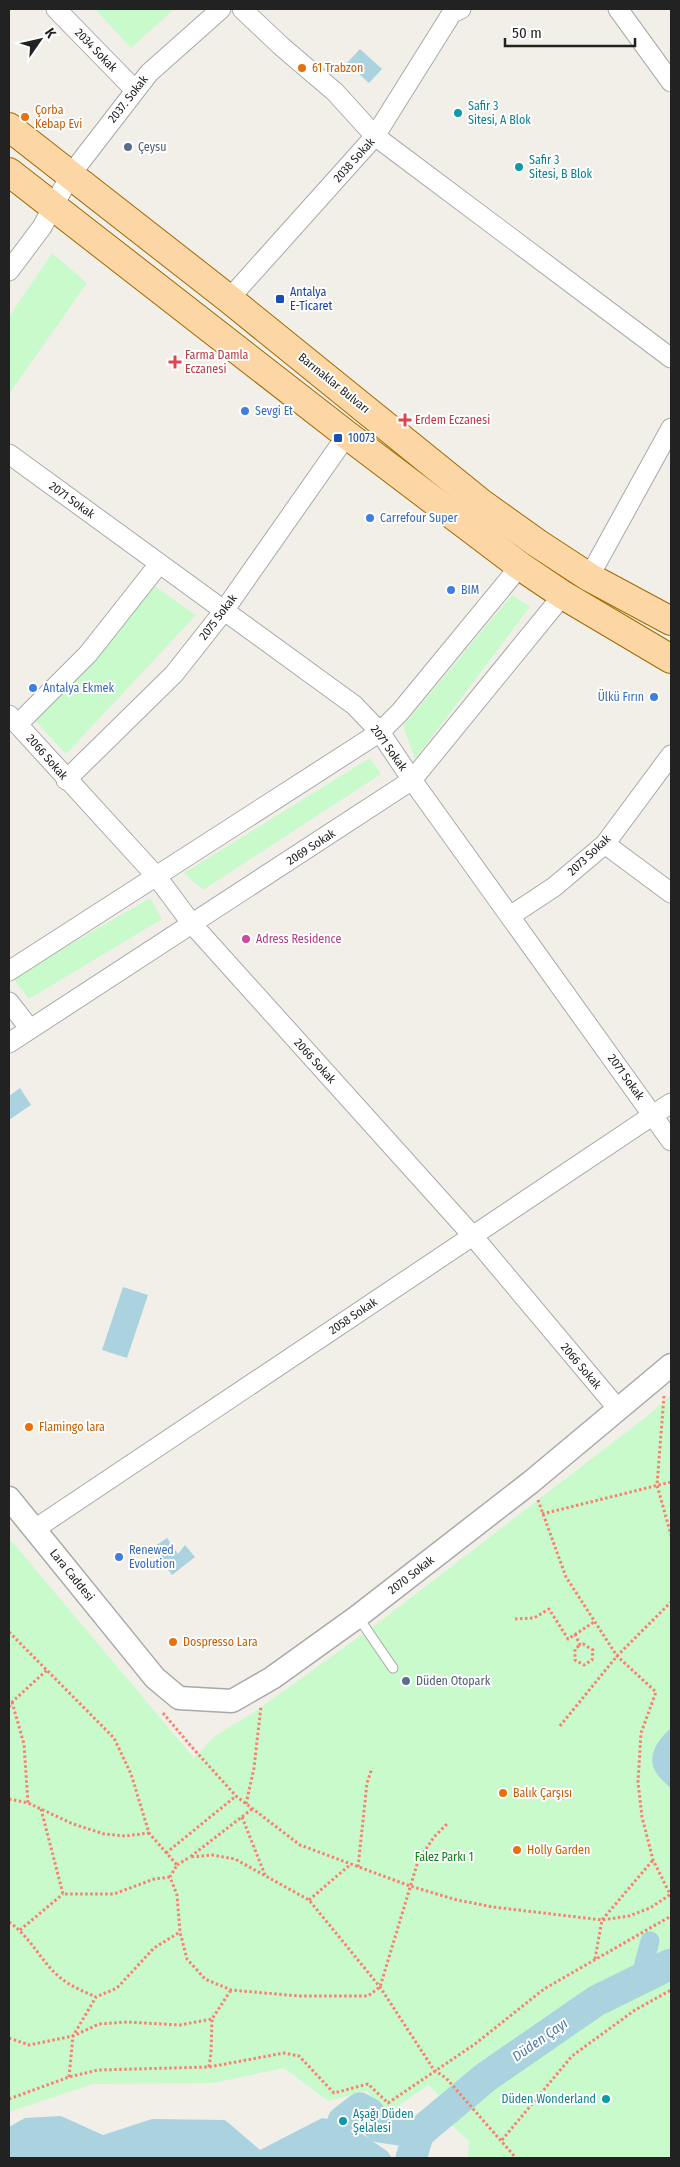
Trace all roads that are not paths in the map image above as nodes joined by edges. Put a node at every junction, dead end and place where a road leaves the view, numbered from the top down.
1 (56, 9) edge
2 (221, 9) edge
3 (242, 9) edge
4 (618, 9) edge
5 (453, 10) edge
6 (671, 82) edge
7 (135, 90) junction
8 (9, 127) edge
9 (376, 136) junction
10 (9, 172) edge
11 (71, 174) junction
12 (53, 205) junction
13 (9, 271) edge
14 (230, 299) junction
15 (666, 354) edge
16 (671, 428) edge
17 (347, 435) junction
18 (9, 454) edge
19 (159, 564) junction
20 (520, 566) junction
21 (589, 578) junction
22 (563, 595) junction
23 (224, 612) junction
24 (671, 621) edge
25 (671, 659) edge
26 (13, 719) edge
27 (380, 732) junction
28 (671, 755) edge
29 (66, 780) junction
30 (412, 780) junction
31 (605, 844) junction
32 (157, 877) junction
33 (671, 893) edge
34 (510, 916) junction
35 (192, 924) junction
36 (9, 972) edge
37 (9, 1002) edge
38 (30, 1029) junction
39 (9, 1043) edge
40 (671, 1103) edge
41 (653, 1116) junction
42 (671, 1141) edge
43 (472, 1235) junction
44 (671, 1365) edge
45 (618, 1410) junction
46 (9, 1498) edge
47 (35, 1529) junction
48 (358, 1617) junction
49 (135, 1653) joint
50 (393, 1668) dead end

1 - 7 street, 2034 Sokak
2 - 7 street, 2037. Sokak
3 - 9 street
4 - 6 street
5 - 9 street, 2038 Sokak
7 - 11 street, 2037. Sokak
8 - 11 main road, Barınaklar Bulvarı
9 - 14 street, 2038 Sokak
9 - 15 street
10 - 12 main road
11 - 12 street, 2037. Sokak
11 - 14 main road, Barınaklar Bulvarı
12 - 13 street, 2037. Sokak
12 - 17 main road
14 - 21 main road, Barınaklar Bulvarı
16 - 21 street
17 - 20 main road
17 - 23 street, 2075 Sokak
18 - 19 street, 2071 Sokak
19 - 23 street, 2071 Sokak
19 - 26 street
20 - 22 main road
20 - 27 street
21 - 24 main road, Barınaklar Bulvarı
22 - 25 main road
22 - 30 street, 2069 Sokak
23 - 27 street, 2071 Sokak
23 - 29 street, 2075 Sokak
26 - 29 street, 2066 Sokak
27 - 30 street, 2071 Sokak
27 - 32 street
28 - 31 street, 2073 Sokak
29 - 32 street, 2066 Sokak
30 - 34 street, 2071 Sokak
30 - 35 street, 2069 Sokak
31 - 33 street
31 - 34 street, 2073 Sokak
32 - 35 street, 2066 Sokak
32 - 36 street
34 - 41 street, 2071 Sokak
35 - 38 street, 2069 Sokak
35 - 43 street, 2066 Sokak
37 - 38 street
38 - 39 street, 2069 Sokak
40 - 41 street, 2058 Sokak
41 - 42 street, 2071 Sokak
41 - 43 street, 2058 Sokak
43 - 45 street, 2066 Sokak
43 - 47 street, 2058 Sokak
44 - 45 street, 2070 Sokak
45 - 48 street, 2070 Sokak
46 - 47 street, Lara Caddesi
47 - 49 street, Lara Caddesi
48 - 49 street, 2070 Sokak
48 - 50 lane

